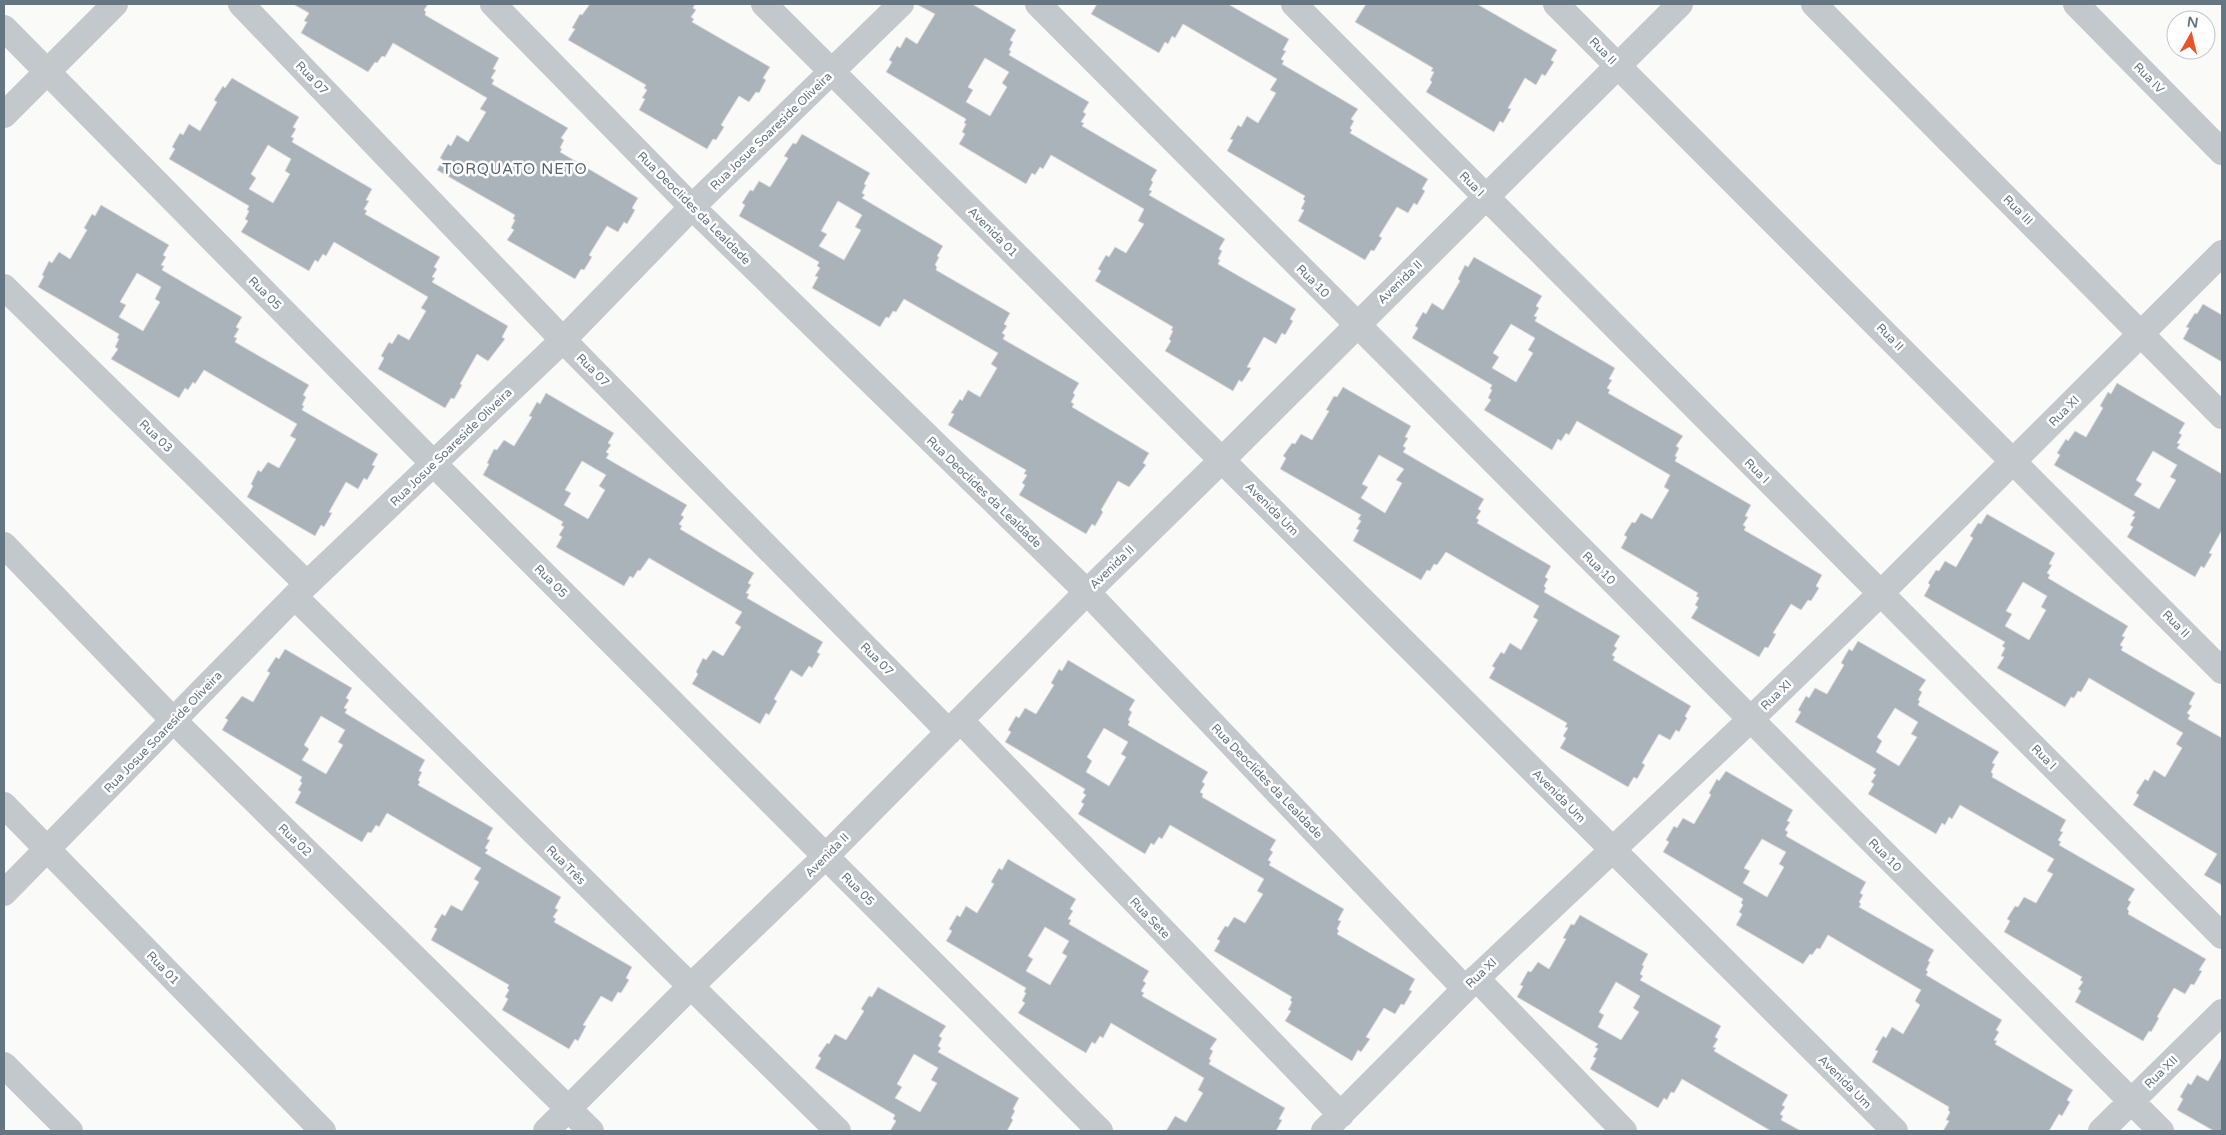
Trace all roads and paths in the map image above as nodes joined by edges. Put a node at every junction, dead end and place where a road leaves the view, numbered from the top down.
1 (115, 4) edge
2 (242, 4) edge
3 (493, 4) edge
4 (764, 4) edge
5 (901, 4) edge
6 (1038, 4) edge
7 (1294, 4) edge
8 (1556, 4) edge
9 (1680, 4) edge
10 (1814, 4) edge
11 (2076, 4) edge
12 (4, 28) edge
13 (1618, 66) junction
14 (46, 71) junction
15 (832, 72) junction
16 (4, 115) edge
17 (2222, 152) edge
18 (1486, 198) junction
19 (692, 208) junction
20 (2222, 253) edge
21 (4, 287) edge
22 (1357, 324) junction
23 (2141, 334) junction
24 (563, 340) junction
25 (2222, 416) edge
26 (1222, 460) junction
27 (2014, 461) junction
28 (433, 463) junction
29 (4, 545) edge
30 (301, 591) junction
31 (1087, 592) junction
32 (1880, 594) junction
33 (2222, 670) edge
34 (1750, 720) junction
35 (174, 721) junction
36 (955, 726) junction
37 (4, 805) edge
38 (48, 849) junction
39 (1612, 850) junction
40 (826, 856) junction
41 (4, 893) edge
42 (2222, 936) edge
43 (1471, 984) junction
44 (690, 987) junction
45 (2222, 1012) edge
46 (4, 1065) edge
47 (2131, 1101) junction
48 (569, 1108) junction
49 (1332, 1123) edge
50 (70, 1131) edge
51 (323, 1131) edge
52 (546, 1131) edge
53 (591, 1131) edge
54 (838, 1131) edge
55 (1100, 1131) edge
56 (1624, 1131) edge
57 (1895, 1131) edge
58 (2101, 1131) edge
59 (2160, 1131) edge

1 - 14 street
2 - 24 street, Rua 07
3 - 19 street, Rua Deoclides da Lealdade
4 - 15 street, Avenida 01
5 - 15 street, Rua Josue Soareside Oliveira
6 - 22 street, Rua 10
7 - 18 street, Rua I
8 - 13 street, Rua II
9 - 13 street, Avenida II
10 - 23 street, Rua III
11 - 17 street, Rua IV
12 - 14 street, Rua 05
13 - 18 street, Avenida II
13 - 27 street, Rua II
14 - 16 street
14 - 28 street, Rua 05
15 - 19 street, Rua Josue Soareside Oliveira
15 - 26 street, Avenida 01
18 - 22 street, Avenida II
18 - 32 street, Rua I
19 - 24 street, Rua Josue Soareside Oliveira
19 - 31 street, Rua Deoclides da Lealdade
20 - 23 street, Rua XI
21 - 30 street, Rua 03
22 - 26 street, Avenida II
22 - 34 street, Rua 10
23 - 25 street, Rua III
23 - 27 street, Rua XI
24 - 28 street, Rua Josue Soareside Oliveira
24 - 36 street, Rua 07
26 - 31 street, Avenida II
26 - 39 street, Avenida Um
27 - 32 street, Rua XI
27 - 33 street, Rua II
28 - 30 street, Rua Josue Soareside Oliveira
28 - 40 street, Rua 05
29 - 35 street, Rua 02
30 - 35 street, Rua Josue Soareside Oliveira
30 - 44 street, Rua Três
31 - 36 street, Avenida II
31 - 43 street, Rua Deoclides da Lealdade
32 - 34 street, Rua XI
32 - 42 street, Rua I
34 - 39 street, Rua XI
34 - 47 street, Rua 10
35 - 38 street, Rua Josue Soareside Oliveira
35 - 48 street, Rua 02
36 - 40 street, Avenida II
36 - 49 street, Rua Sete
37 - 38 street, Rua 01
38 - 41 street, Rua Josue Soareside Oliveira
38 - 51 street, Rua 01
39 - 43 street, Rua XI
39 - 57 street, Avenida Um
40 - 44 street, Avenida II
40 - 55 street, Rua 05
43 - 49 street, Rua XI
43 - 56 street, Rua Deoclides da Lealdade
44 - 48 street, Avenida II
44 - 54 street, Rua Três
45 - 47 street, Rua XII
46 - 50 street
47 - 58 street, Rua XII
47 - 59 street, Rua 10
48 - 52 street, Avenida II
48 - 53 street, Rua 02

